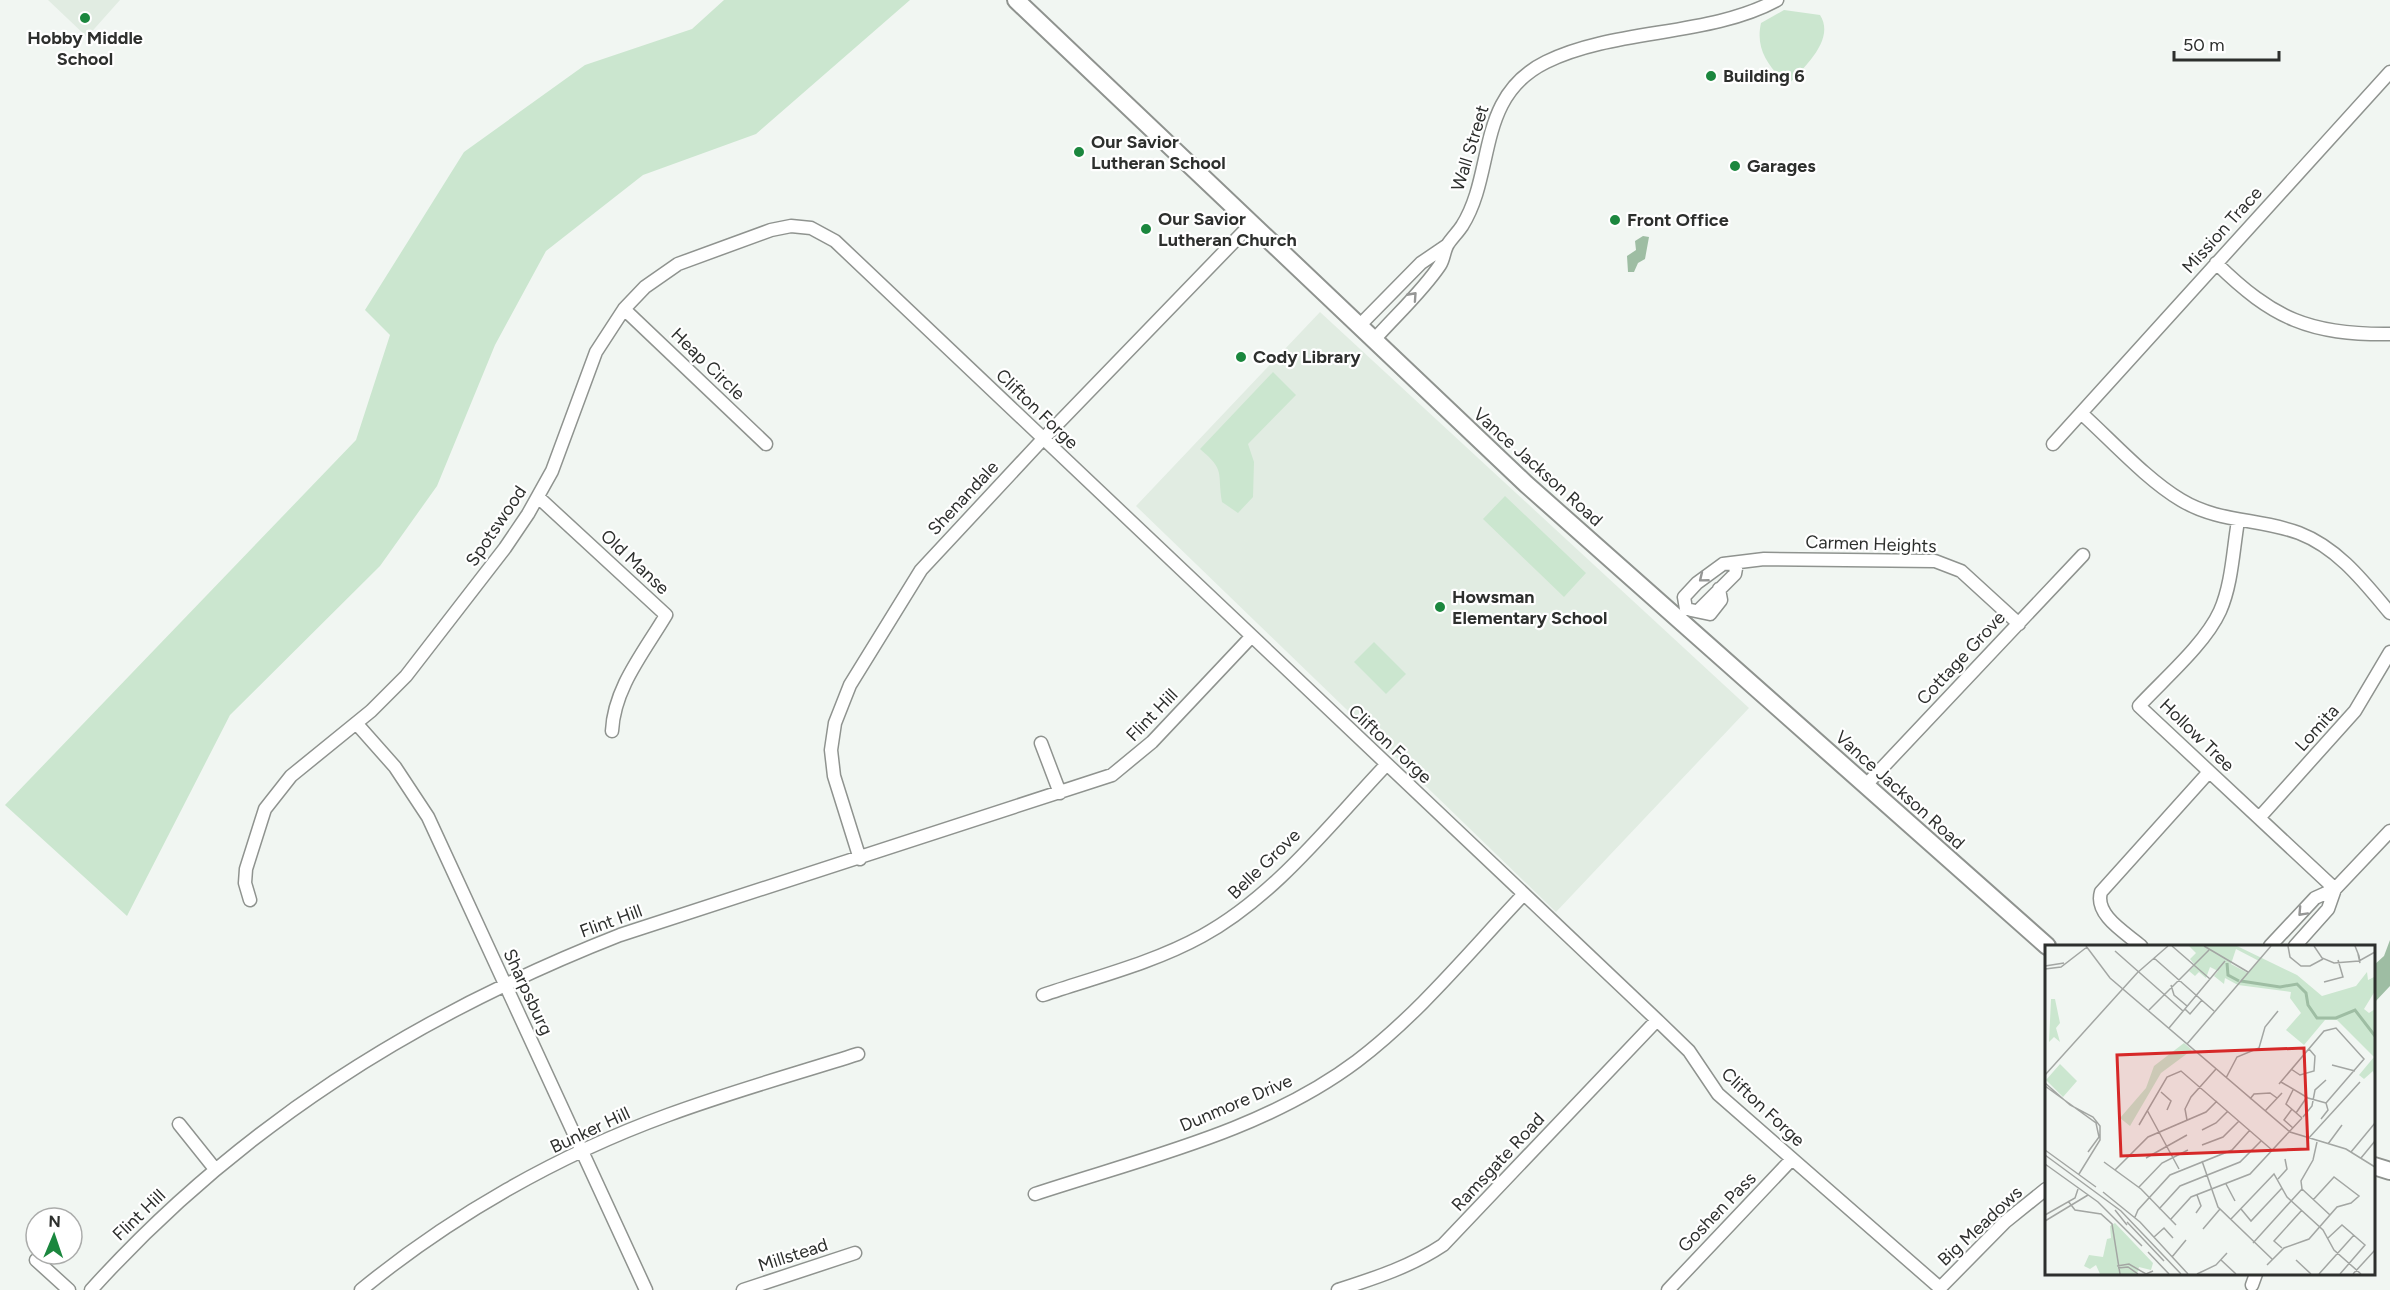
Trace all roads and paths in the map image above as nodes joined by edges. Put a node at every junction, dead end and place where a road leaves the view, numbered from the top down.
1 (1016, 0) edge
2 (1777, 0) edge
3 (2390, 72) edge
4 (1251, 224) junction
5 (811, 228) joint
6 (1446, 246) junction
7 (2216, 263) junction
8 (624, 309) junction
9 (1359, 326) junction
10 (2390, 334) edge
11 (1374, 340) junction
12 (2081, 413) junction
13 (1043, 439) junction
14 (766, 444) dead end
15 (2053, 444) dead end
16 (538, 497) junction
17 (2238, 521) junction
18 (2083, 555) dead end
19 (1737, 563) junction
20 (1687, 612) junction
21 (2390, 613) edge
22 (2019, 624) junction
23 (1251, 637) junction
24 (2390, 652) edge
25 (356, 723) junction
26 (612, 731) dead end
27 (1041, 743) dead end
28 (1386, 765) junction
29 (2208, 773) junction
30 (1866, 785) junction
31 (1060, 793) junction
32 (2259, 818) junction
33 (2390, 831) edge
34 (860, 859) junction
35 (2335, 889) junction
36 (1524, 894) junction
37 (250, 900) dead end
38 (2046, 945) edge
39 (2140, 945) edge
40 (2271, 945) edge
41 (2296, 945) edge
42 (504, 985) junction
43 (1043, 995) dead end
44 (1657, 1020) junction
45 (858, 1054) dead end
46 (179, 1124) dead end
47 (582, 1153) junction
48 (1792, 1159) junction
49 (2375, 1167) edge
50 (215, 1169) junction
51 (2390, 1171) edge
52 (2045, 1191) edge
53 (1035, 1194) dead end
54 (855, 1253) dead end
55 (43, 1266) edge
56 (1939, 1289) edge
57 (69, 1290) edge
58 (91, 1290) edge
59 (361, 1290) edge
60 (646, 1290) edge
61 (743, 1290) edge
62 (1338, 1290) edge
63 (1668, 1290) edge

1 - 4 main road, Vance Jackson Road
2 - 6 street, Wall Street
3 - 7 street, Mission Trace
4 - 9 main road, Vance Jackson Road
4 - 13 street, Shenandale
5 - 8 street, Spotswood
5 - 13 street, Clifton Forge
6 - 9 street, Wall Street
11 -> 6 street, Wall Street
7 - 10 street
7 - 12 street, Mission Trace
8 - 14 street, Heap Circle
8 - 16 street, Spotswood
9 - 11 main road, Vance Jackson Road
11 - 20 main road, Vance Jackson Road
12 - 15 street, Mission Trace
12 - 17 street
13 - 23 street, Clifton Forge
13 - 34 street, Shenandale
16 - 25 street, Spotswood
16 - 26 street, Old Manse
17 - 21 street
17 - 29 street, Hollow Tree
18 - 22 street, Cottage Grove
19 -> 20 street, Carmen Heights
19 - 20 street
19 - 22 street, Carmen Heights
20 - 30 main road, Vance Jackson Road
22 - 30 street, Cottage Grove
23 - 28 street, Clifton Forge
23 - 31 street, Flint Hill
24 - 32 street, Lomita
25 - 37 street, Spotswood
25 - 42 street, Sharpsburg
27 - 31 street
28 - 36 street, Clifton Forge
28 - 43 street, Belle Grove
29 - 32 street, Hollow Tree
29 - 39 street
30 - 38 main road, Vance Jackson Road
31 - 34 street, Flint Hill
32 - 35 street, Hollow Tree
33 - 35 street
34 - 42 street, Flint Hill
35 -> 40 street
35 - 41 street
36 - 44 street, Clifton Forge
36 - 53 street, Dunmore Drive
42 - 47 street, Sharpsburg
42 - 50 street, Flint Hill
44 - 48 street, Clifton Forge
44 - 62 street, Ramsgate Road
45 - 47 street, Bunker Hill
46 - 50 street
47 - 59 street, Bunker Hill
47 - 60 street, Sharpsburg
48 - 56 street, Clifton Forge
48 - 63 street, Goshen Pass
49 - 51 main road
50 - 58 street, Flint Hill
52 - 56 street, Big Meadows
54 - 61 street, Millstead
55 - 57 street

